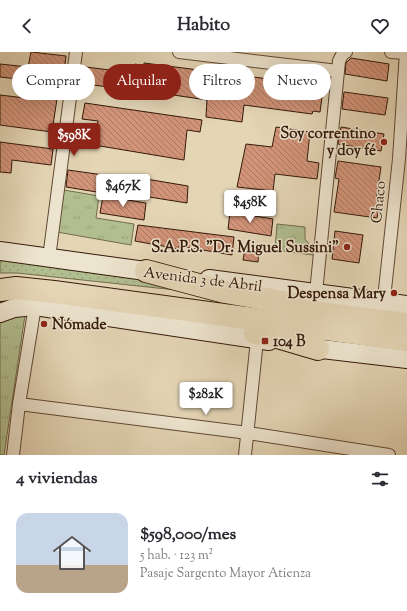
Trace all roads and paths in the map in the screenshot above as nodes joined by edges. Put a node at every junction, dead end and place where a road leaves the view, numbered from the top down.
1 (76, 52) edge
2 (179, 52) edge
3 (346, 52) edge
4 (391, 52) edge
5 (406, 52) edge
6 (338, 71) junction
7 (403, 159) edge
8 (0, 251) edge
9 (49, 258) junction
10 (146, 271) junction
11 (0, 276) edge
12 (0, 290) edge
13 (316, 293) junction
14 (106, 300) junction
15 (407, 305) edge
16 (35, 306) junction
17 (0, 313) edge
18 (407, 324) edge
19 (378, 327) junction
20 (257, 340) junction
21 (407, 340) edge
22 (318, 349) junction
23 (407, 359) edge
24 (19, 404) junction
25 (248, 433) junction
26 (13, 455) edge
27 (245, 455) edge
28 (389, 455) edge

1 - 9 street
2 - 6 street
3 - 6 street
4 - 5 street
5 - 7 street, Chaco
6 - 13 street
7 - 19 street, Chaco
8 - 9 main road, Avenida 3 de Abril
9 - 10 main road, Avenida 3 de Abril
10 - 13 main road, Avenida 3 de Abril
10 - 19 highway
11 - 19 highway, Avenida 3 de Abril
12 - 14 highway, Avenida 3 de Abril
13 - 19 main road, Avenida 3 de Abril
14 - 19 highway, Avenida 3 de Abril
14 - 22 highway
15 - 19 main road, Avenida 3 de Abril
16 - 17 main road, Avenida 3 de Abril
16 - 20 main road, Avenida 3 de Abril
16 - 24 street
18 - 19 highway, Avenida 3 de Abril
19 - 21 highway, Avenida 3 de Abril
19 - 22 main road, Avenida 3 de Abril
19 - 23 main road, Avenida 3 de Abril
20 - 22 main road, Avenida 3 de Abril
20 - 25 street
24 - 25 street
24 - 26 street
25 - 27 street
25 - 28 street

